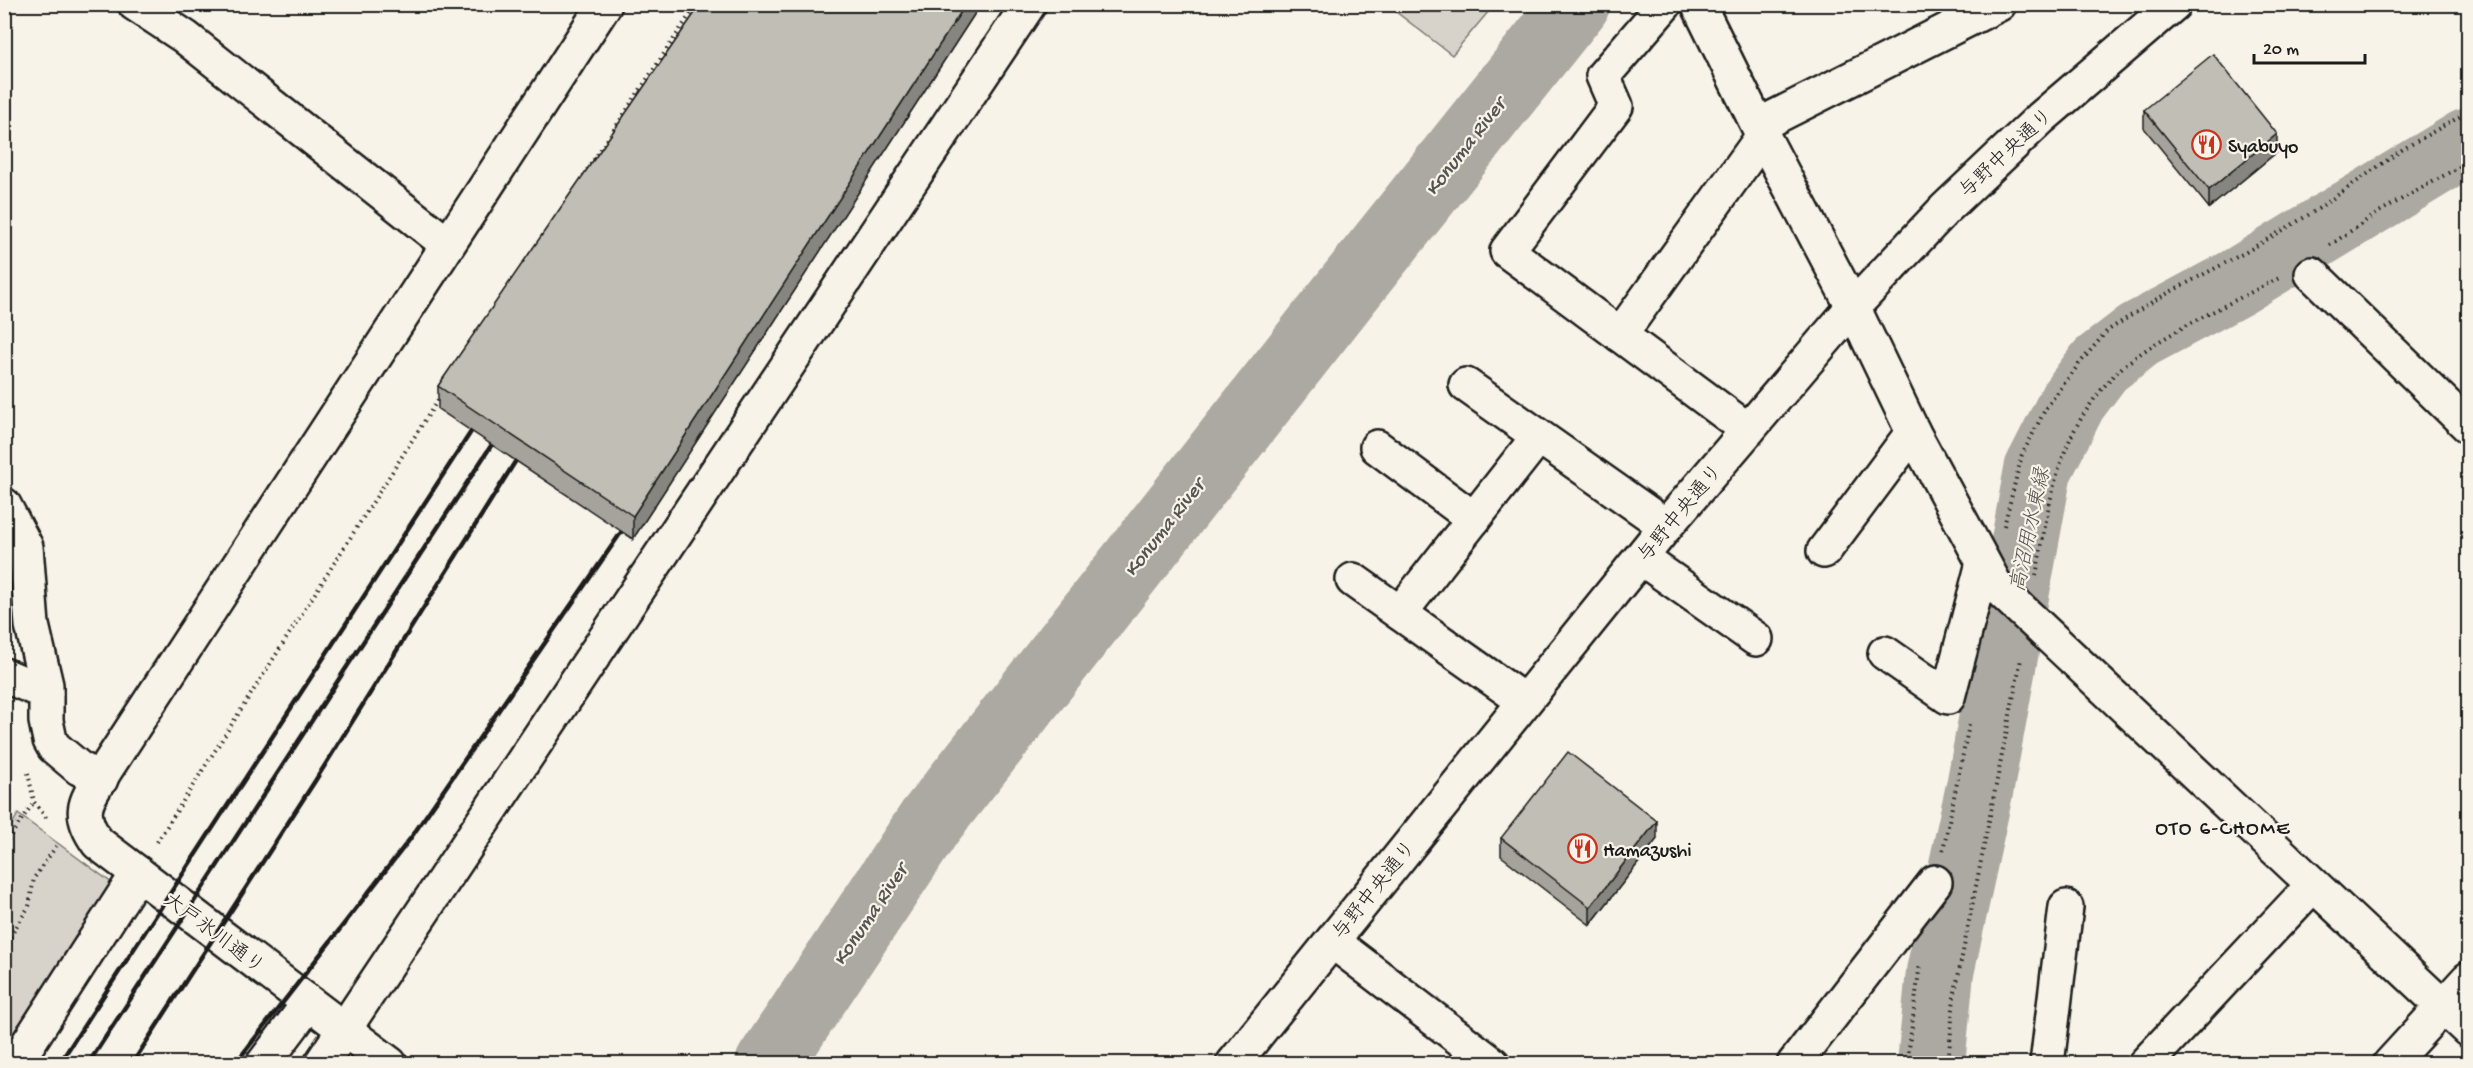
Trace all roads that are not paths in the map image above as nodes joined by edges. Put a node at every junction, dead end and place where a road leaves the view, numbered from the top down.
1 (135, 4) edge
2 (605, 4) edge
3 (1029, 4) edge
4 (1665, 4) edge
5 (1698, 4) edge
6 (1999, 4) edge
7 (2174, 4) edge
8 (1761, 131) junction
9 (447, 244) junction
10 (2307, 266) road end
11 (1853, 307) junction
12 (1620, 335) junction
13 (1466, 385) dead end
14 (2469, 426) edge
15 (1748, 430) junction
16 (1913, 432) junction
17 (1538, 438) junction
18 (1377, 447) dead end
19 (4, 505) edge
20 (1474, 519) junction
21 (1666, 526) junction
22 (1824, 551) dead end
23 (1641, 558) junction
24 (1983, 563) junction
25 (1353, 580) dead end
26 (1400, 613) junction
27 (1756, 639) dead end
28 (1885, 653) dead end
29 (8, 677) edge
30 (46, 693) junction
31 (1524, 701) junction
32 (100, 779) junction
33 (138, 873) junction
34 (1935, 882) road end
35 (2313, 885) junction
36 (2067, 907) dead end
37 (1332, 941) junction
38 (2469, 979) edge
39 (309, 1003) junction
40 (2443, 1006) junction
41 (344, 1029) junction
42 (2469, 1030) edge
43 (15, 1064) edge
44 (262, 1064) edge
45 (321, 1064) edge
46 (390, 1064) edge
47 (1233, 1064) edge
48 (1493, 1064) edge
49 (1794, 1064) edge
50 (2047, 1064) edge
51 (2145, 1064) edge
52 (2390, 1064) edge

1 - 9 street
2 - 9 street
3 - 41 street
4 - 12 street
5 - 8 street
6 - 8 street
7 - 11 street, 与野中央通り
8 - 11 street
8 - 12 street
9 - 32 street
10 - 14 street
11 - 15 street, 与野中央通り
11 - 16 street
12 - 15 street
13 - 17 street
15 - 21 street, 与野中央通り
16 - 22 street
16 - 24 street
17 - 20 street
17 - 21 street
18 - 20 street
19 - 30 street
20 - 26 street
21 - 23 street, 与野中央通り
23 - 27 street
23 - 31 street, 与野中央通り
24 - 28 street
24 - 35 street
25 - 26 street
26 - 31 street
29 - 30 street
30 - 32 street
31 - 37 street, 与野中央通り
32 - 33 street, 大戸氷川通り
33 - 39 street, 大戸氷川通り
33 - 43 street
34 - 49 street
35 - 40 street
35 - 51 street
36 - 50 street
37 - 47 street, 与野中央通り
37 - 48 street
38 - 40 street
39 - 41 street, 大戸氷川通り
39 - 44 street
40 - 42 street
40 - 52 street
41 - 45 street
41 - 46 street, 大戸氷川通り

